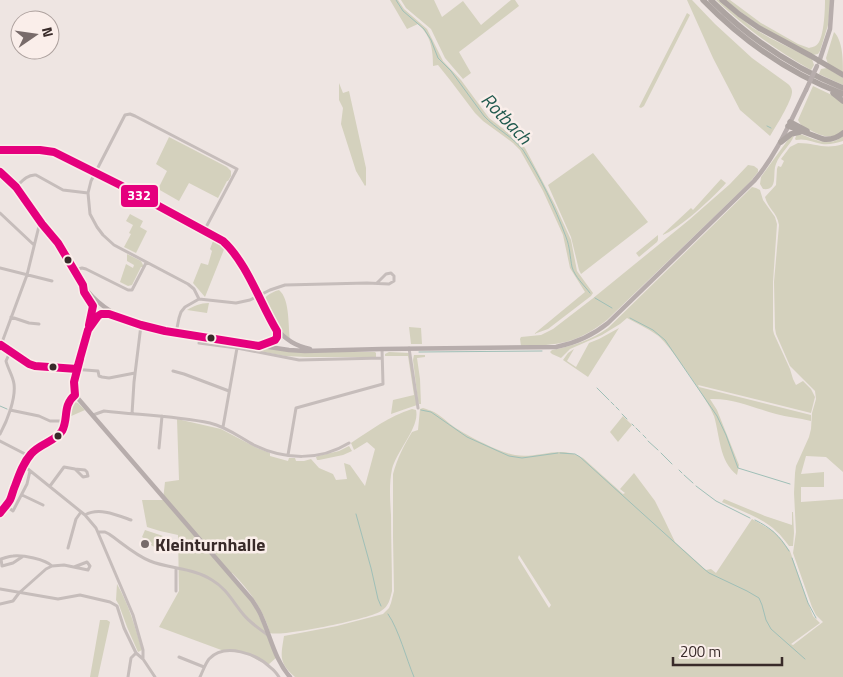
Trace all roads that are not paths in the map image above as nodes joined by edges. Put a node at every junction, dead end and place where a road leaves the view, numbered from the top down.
1 (704, 0) edge
2 (711, 0) edge
3 (722, 0) edge
4 (832, 0) edge
5 (818, 63) junction
6 (843, 75) edge
7 (827, 88) junction
8 (843, 88) edge
9 (843, 94) edge
10 (843, 101) edge
11 (789, 124) junction
12 (800, 132) junction
13 (843, 133) edge
14 (815, 136) junction
15 (781, 142) junction
16 (0, 150) edge
17 (0, 172) edge
18 (94, 172) junction
19 (16, 187) junction
20 (88, 193) junction
21 (0, 213) edge
22 (42, 224) junction
23 (204, 231) junction
24 (34, 245) junction
25 (146, 263) junction
26 (0, 268) edge
27 (75, 270) junction
28 (27, 275) junction
29 (52, 281) dead end
30 (377, 283) junction
31 (83, 285) junction
32 (258, 296) junction
33 (198, 299) junction
34 (11, 317) junction
35 (119, 317) junction
36 (38, 324) dead end
37 (141, 326) junction
38 (88, 330) junction
39 (278, 330) junction
40 (176, 333) junction
41 (199, 343) dead end
42 (0, 345) edge
43 (259, 346) junction
44 (237, 348) junction
45 (409, 348) junction
46 (382, 349) junction
47 (319, 350) junction
48 (10, 352) junction
49 (382, 358) junction
50 (77, 369) junction
51 (173, 371) dead end
52 (135, 373) junction
53 (229, 391) junction
54 (76, 394) junction
55 (418, 408) dead end
56 (10, 410) junction
57 (132, 414) junction
58 (93, 415) junction
59 (162, 416) junction
60 (64, 421) junction
61 (223, 427) junction
62 (0, 434) edge
63 (0, 441) edge
64 (349, 443) dead end
65 (159, 448) dead end
66 (288, 455) junction
67 (29, 456) junction
68 (23, 465) junction
69 (75, 470) dead end
70 (30, 471) junction
71 (50, 486) junction
72 (22, 495) junction
73 (43, 505) dead end
74 (6, 506) junction
75 (0, 512) edge
76 (83, 514) junction
77 (131, 520) dead end
78 (98, 532) junction
79 (68, 548) dead end
80 (22, 557) junction
81 (52, 566) junction
82 (74, 567) dead end
83 (176, 568) junction
84 (0, 589) edge
85 (176, 591) dead end
86 (19, 593) junction
87 (0, 604) edge
88 (270, 636) junction
89 (136, 654) junction
90 (179, 657) dead end
91 (143, 660) junction
92 (204, 667) junction
93 (128, 677) edge
94 (155, 677) edge
95 (200, 677) edge
96 (279, 677) edge
97 (290, 677) edge

1 - 7 highway
2 - 8 highway
3 - 5 highway
4 - 5 main road
5 - 6 highway
5 - 11 main road, bridge
7 - 9 highway
7 - 10 highway
11 - 12 highway
11 - 14 highway
11 - 15 main road
12 - 14 highway
12 - 15 highway
13 - 14 highway
15 - 45 main road
16 - 18 main road
17 - 19 main road
18 - 20 street
18 - 23 main road
18 - 23 street
19 - 20 street
19 - 22 main road
20 - 25 street
21 - 24 street
22 - 24 street
22 - 27 main road
23 - 32 main road
24 - 28 street
25 - 27 street
25 - 33 street
26 - 28 street
27 - 31 main road
28 - 29 street
28 - 34 street
30 - 30 street
30 - 32 street
31 - 35 main road
31 - 38 main road
32 - 33 street
32 - 39 main road
33 - 40 street
34 - 36 street
34 - 42 street
35 - 37 main road
35 - 38 main road
37 - 40 main road
37 - 52 street
38 - 50 main road
39 - 43 main road
39 - 47 main road
40 - 43 main road
41 - 44 street
42 - 48 street
43 - 47 main road
44 - 49 street
44 - 53 street
45 - 46 main road
45 - 55 street
46 - 47 main road
46 - 49 street
48 - 50 street
48 - 56 street
49 - 66 street
50 - 52 street
50 - 54 main road
51 - 53 street
52 - 57 street
53 - 61 street
54 - 58 main road
54 - 60 main road
56 - 60 street
56 - 62 street
57 - 58 street
57 - 59 street
58 - 88 main road
59 - 61 street
59 - 65 street
60 - 67 main road
61 - 66 street
63 - 67 street
64 - 66 street
67 - 68 main road
68 - 70 street
68 - 74 main road
69 - 71 street
70 - 71 street
70 - 72 street
71 - 76 street
72 - 73 street
72 - 74 street
74 - 75 main road
76 - 77 street
76 - 78 street
76 - 79 street
78 - 83 street
78 - 91 street
80 - 80 street
80 - 81 street
81 - 82 street
81 - 86 street
83 - 85 street
83 - 88 street
84 - 86 street
86 - 87 street
86 - 89 street
88 - 97 main road
89 - 91 street
89 - 93 street
90 - 92 street
91 - 94 street
92 - 95 street
92 - 96 street

